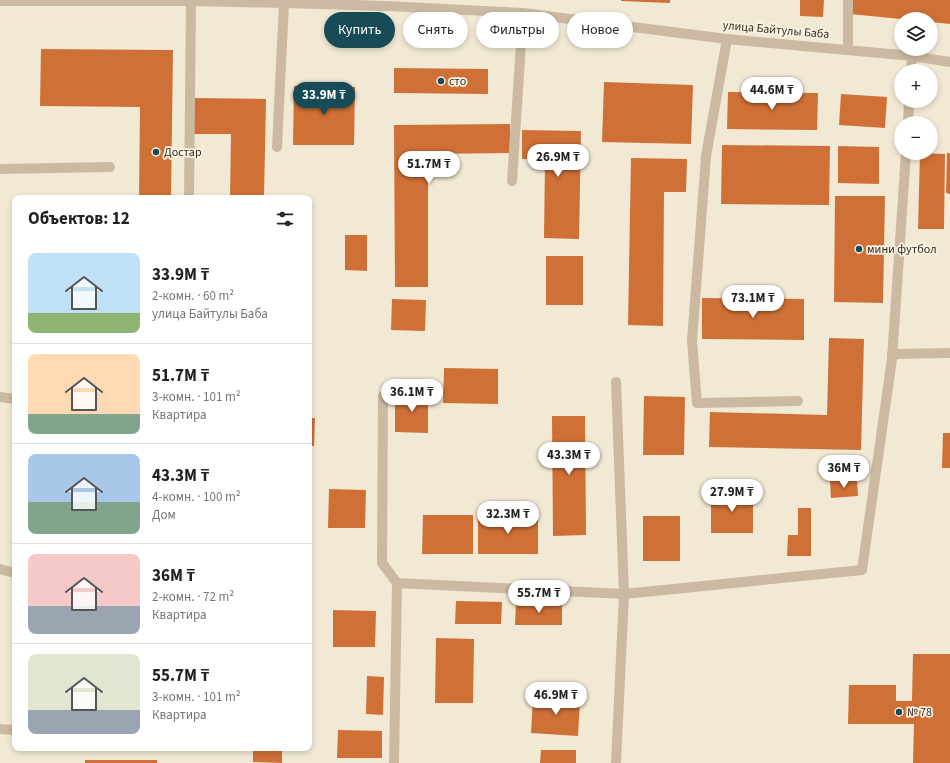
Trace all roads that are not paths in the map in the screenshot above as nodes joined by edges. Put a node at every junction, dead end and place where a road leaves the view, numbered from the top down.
1 (848, 0) edge
2 (0, 1) edge
3 (191, 1) edge
4 (284, 3) junction
5 (408, 4) edge
6 (500, 12) edge
7 (559, 18) edge
8 (727, 39) junction
9 (521, 48) edge
10 (848, 50) junction
11 (894, 54) edge
12 (912, 56) joint
13 (950, 62) edge
14 (911, 64) edge
15 (277, 147) dead end
16 (906, 160) edge
17 (110, 167) dead end
18 (0, 169) edge
19 (512, 181) dead end
20 (189, 195) edge
21 (950, 352) edge
22 (892, 354) junction
23 (616, 382) dead end
24 (383, 396) dead end
25 (0, 398) edge
26 (12, 399) edge
27 (798, 401) dead end
28 (0, 569) edge
29 (12, 572) edge
30 (397, 584) junction
31 (624, 594) junction
32 (0, 729) edge
33 (12, 730) edge
34 (394, 763) edge
35 (616, 763) edge

1 - 10 street
2 - 3 street, улица Байтулы Баба
3 - 4 street, улица Байтулы Баба
3 - 20 street
4 - 5 street, улица Байтулы Баба
4 - 15 street
5 - 6 street, улица Байтулы Баба
7 - 8 street, улица Байтулы Баба
8 - 10 street, улица Байтулы Баба
8 - 27 street
9 - 19 street
10 - 11 street, улица Байтулы Баба
12 - 13 street, улица Байтулы Баба
12 - 14 street
16 - 22 street
17 - 18 street
21 - 22 street
22 - 31 street
23 - 31 street
24 - 30 street
25 - 26 street
28 - 29 street
30 - 31 street
30 - 34 street
31 - 35 street
32 - 33 street

